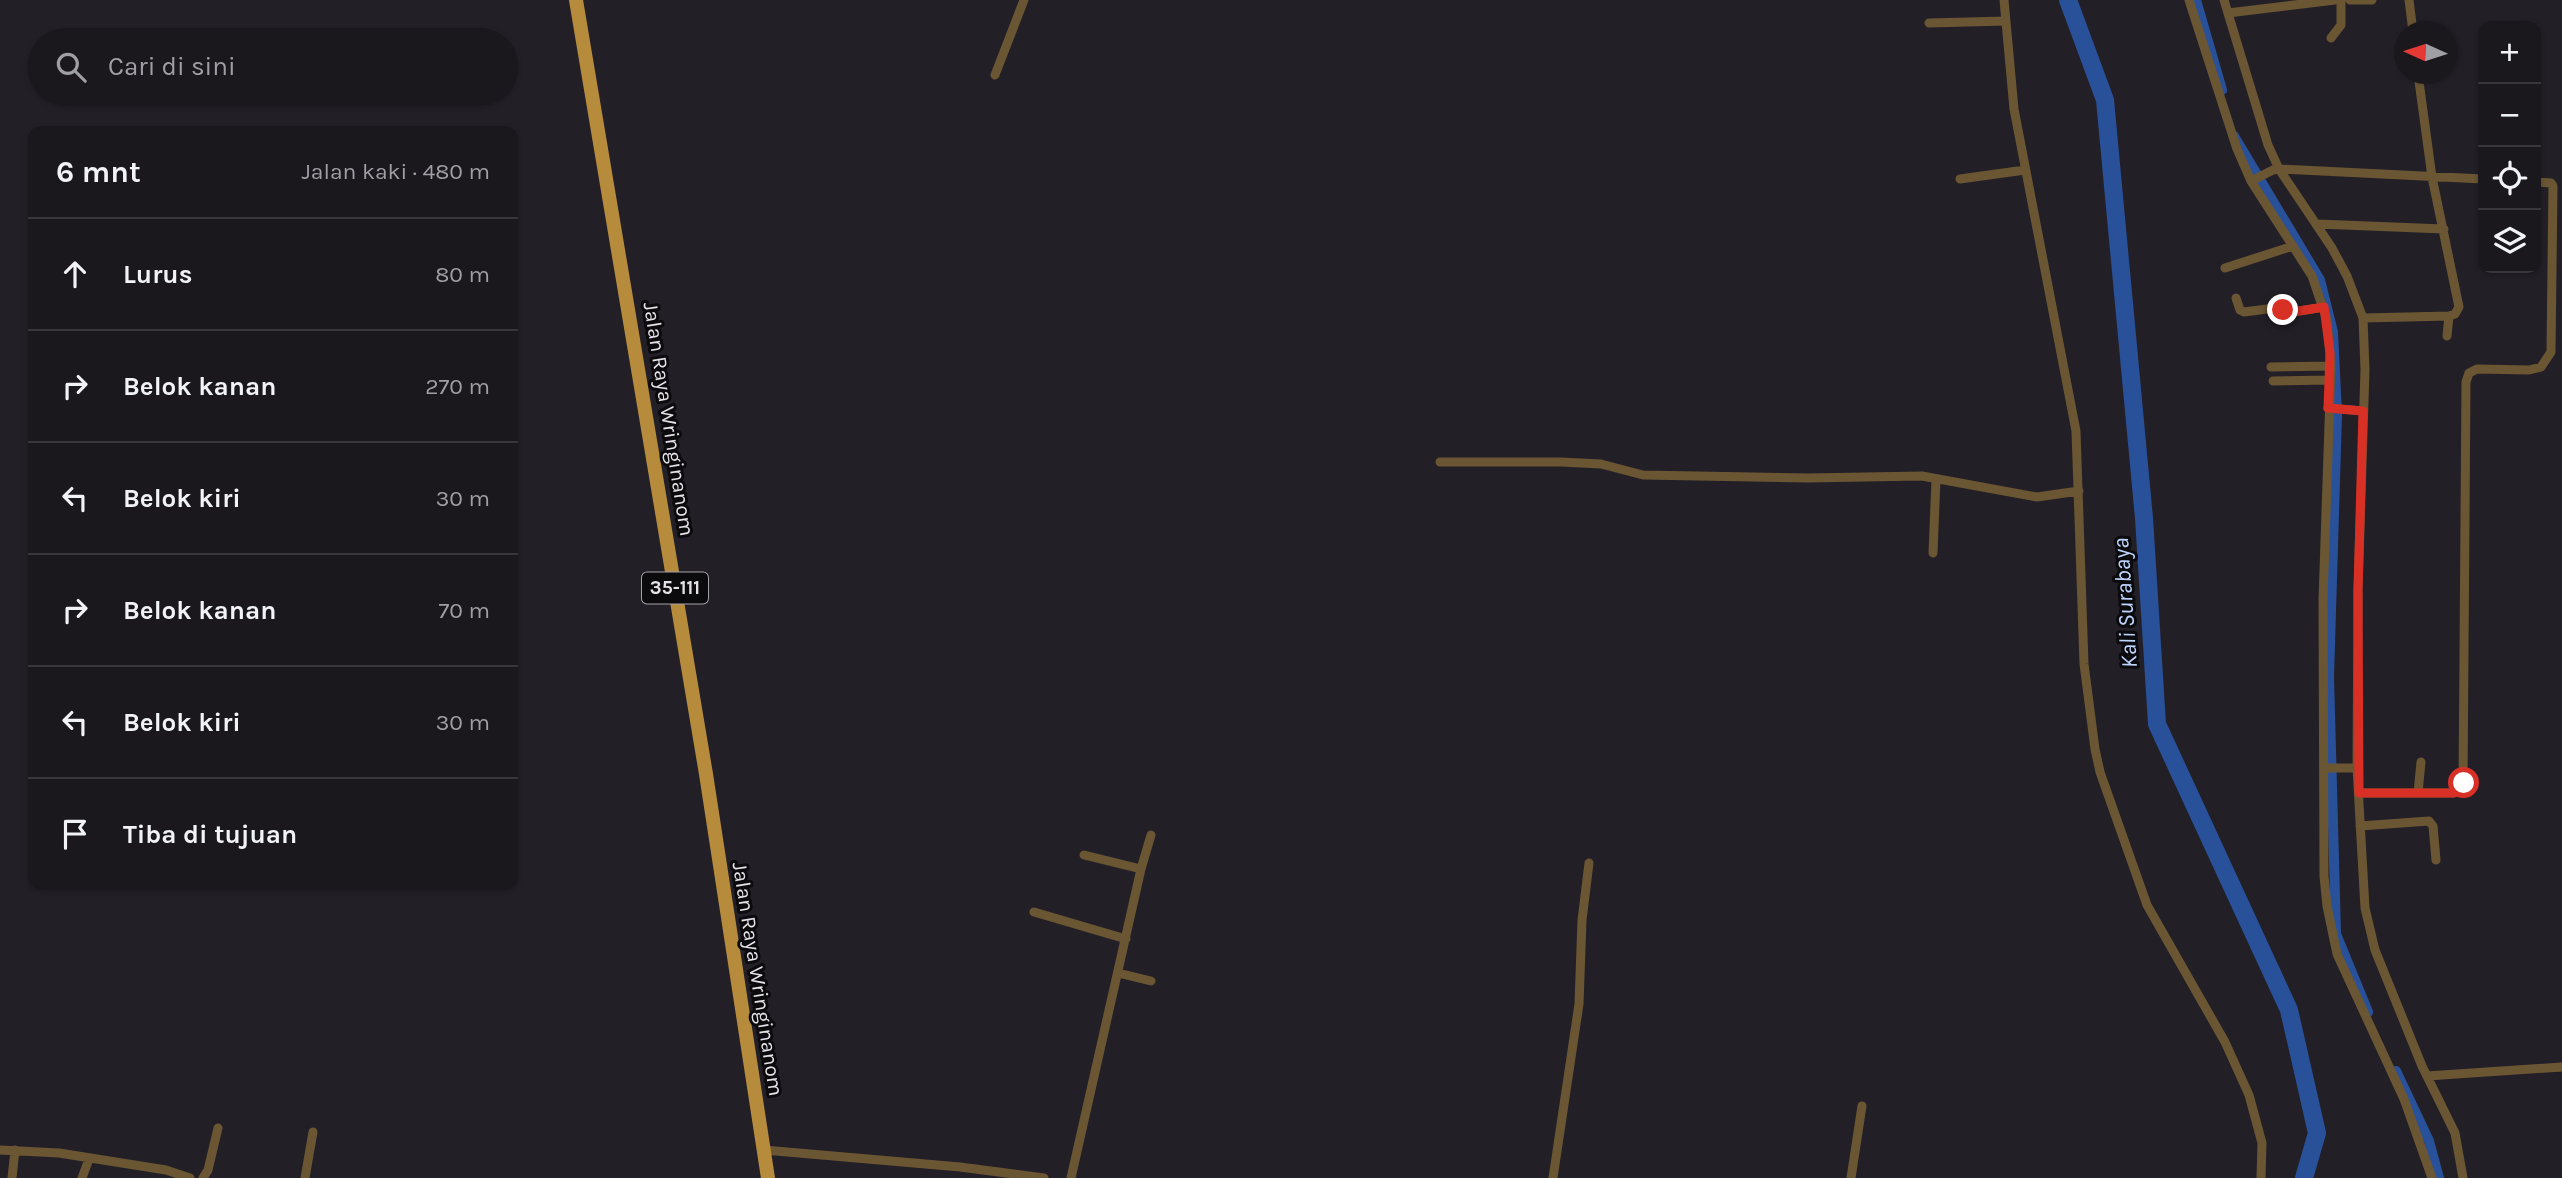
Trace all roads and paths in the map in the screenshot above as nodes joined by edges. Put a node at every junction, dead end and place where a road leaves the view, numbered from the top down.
1 (576, 0) edge
2 (1024, 0) edge
3 (2004, 0) edge
4 (2189, 0) edge
5 (2224, 0) edge
6 (2335, 0) edge
7 (2341, 0) edge
8 (2350, 0) edge
9 (2372, 0) edge
10 (2409, 0) edge
11 (2228, 13) junction
12 (2006, 21) junction
13 (2412, 21) edge
14 (1928, 23) dead end
15 (2331, 38) dead end
16 (995, 75) dead end
17 (2419, 84) edge
18 (2276, 169) junction
19 (2025, 170) junction
20 (2432, 177) junction
21 (1960, 179) dead end
22 (2478, 179) edge
23 (2253, 180) junction
24 (2541, 182) edge
25 (2318, 224) junction
26 (2444, 229) junction
27 (2292, 246) junction
28 (2225, 268) dead end
29 (2236, 298) dead end
30 (2324, 307) junction
31 (2449, 316) junction
32 (2363, 318) junction
33 (2447, 337) dead end
34 (2330, 366) junction
35 (2272, 367) dead end
36 (2330, 380) junction
37 (2273, 382) dead end
38 (2329, 408) junction
39 (2359, 411) junction
40 (1440, 461) dead end
41 (1936, 479) junction
42 (2079, 491) junction
43 (1933, 553) dead end
44 (2421, 762) dead end
45 (2326, 768) junction
46 (2353, 768) junction
47 (2359, 793) junction
48 (2418, 793) junction
49 (2365, 826) junction
50 (1151, 835) dead end
51 (1084, 855) dead end
52 (2436, 860) dead end
53 (1589, 863) dead end
54 (1141, 869) junction
55 (1034, 912) dead end
56 (1126, 939) junction
57 (1118, 973) junction
58 (1152, 981) dead end
59 (2562, 1067) edge
60 (2427, 1076) junction
61 (1862, 1106) dead end
62 (218, 1128) dead end
63 (313, 1132) dead end
64 (0, 1150) edge
65 (15, 1150) junction
66 (764, 1150) junction
67 (89, 1158) junction
68 (12, 1178) edge
69 (82, 1178) edge
70 (190, 1178) edge
71 (203, 1178) edge
72 (305, 1178) edge
73 (768, 1178) edge
74 (1044, 1178) edge
75 (1070, 1178) edge
76 (1553, 1178) edge
77 (1851, 1178) edge
78 (2261, 1178) edge
79 (2432, 1178) edge
80 (2463, 1178) edge

1 - 66 main road, Jalan Raya Wringinanom / 35-111
2 - 16 street
3 - 12 street
4 - 23 street
5 - 11 street
6 - 11 street
7 - 15 street
8 - 9 street
10 - 13 street
11 - 18 street
12 - 14 street
12 - 19 street
17 - 20 street
18 - 20 street
18 - 23 street
18 - 25 street
19 - 21 street
19 - 42 street
20 - 22 street
20 - 26 street
23 - 27 street
24 - 48 street
25 - 26 street
25 - 32 street
26 - 31 street
27 - 28 street
27 - 30 street
29 - 30 street
30 - 34 street
31 - 32 street
31 - 33 street
32 - 39 street
34 - 35 street
34 - 36 street
36 - 37 street
36 - 38 street
38 - 39 street
38 - 45 street
39 - 46 street
40 - 41 street
41 - 42 street
41 - 43 street
42 - 78 street
44 - 48 street
45 - 46 street
45 - 79 street
46 - 47 street
47 - 48 street
47 - 49 street
49 - 52 street
49 - 60 street
50 - 54 street
51 - 54 street
53 - 76 street
54 - 56 street
55 - 56 street
56 - 57 street
57 - 58 street
57 - 75 street
59 - 60 street
60 - 80 street
61 - 77 street
62 - 71 street
63 - 72 street
64 - 65 street
65 - 67 street
65 - 68 street
66 - 73 main road, Jalan Raya Wringinanom / 35-111
66 - 74 street
67 - 69 street
67 - 70 street

